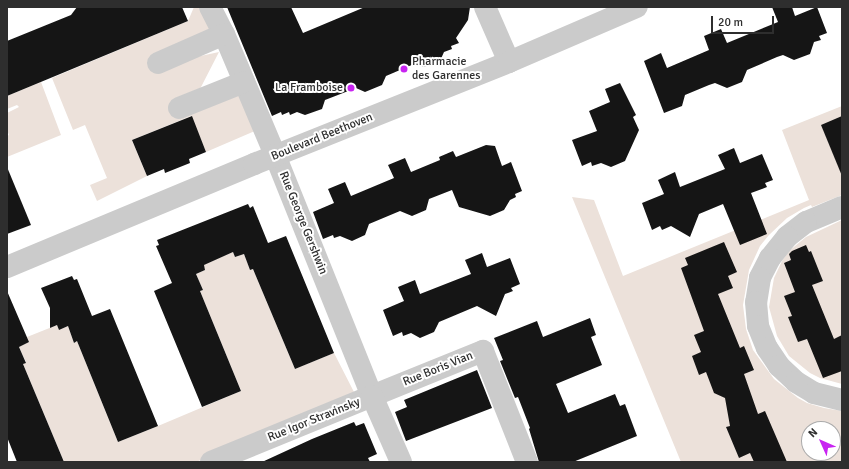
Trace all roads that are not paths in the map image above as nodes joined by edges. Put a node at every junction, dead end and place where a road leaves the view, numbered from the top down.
1 (210, 7) edge
2 (485, 7) edge
3 (637, 7) edge
4 (224, 34) junction
5 (509, 62) junction
6 (158, 63) dead end
7 (244, 82) junction
8 (178, 108) dead end
9 (275, 155) junction
10 (842, 207) edge
11 (7, 267) edge
12 (372, 396) junction
13 (842, 400) edge
14 (211, 462) edge
15 (401, 462) edge
16 (527, 462) edge

1 - 4 street, Rue George Gershwin
2 - 5 street
3 - 5 street, Boulevard Beethoven
4 - 6 street
4 - 7 street, Rue George Gershwin
5 - 9 street, Boulevard Beethoven
7 - 8 street
7 - 9 street, Rue George Gershwin
9 - 11 street, Boulevard Beethoven
9 - 12 street, Rue George Gershwin
10 - 13 street
12 - 14 street, Rue Igor Stravinsky
12 - 15 street, Rue Igor Stravinsky
12 - 16 street, Rue Boris Vian

